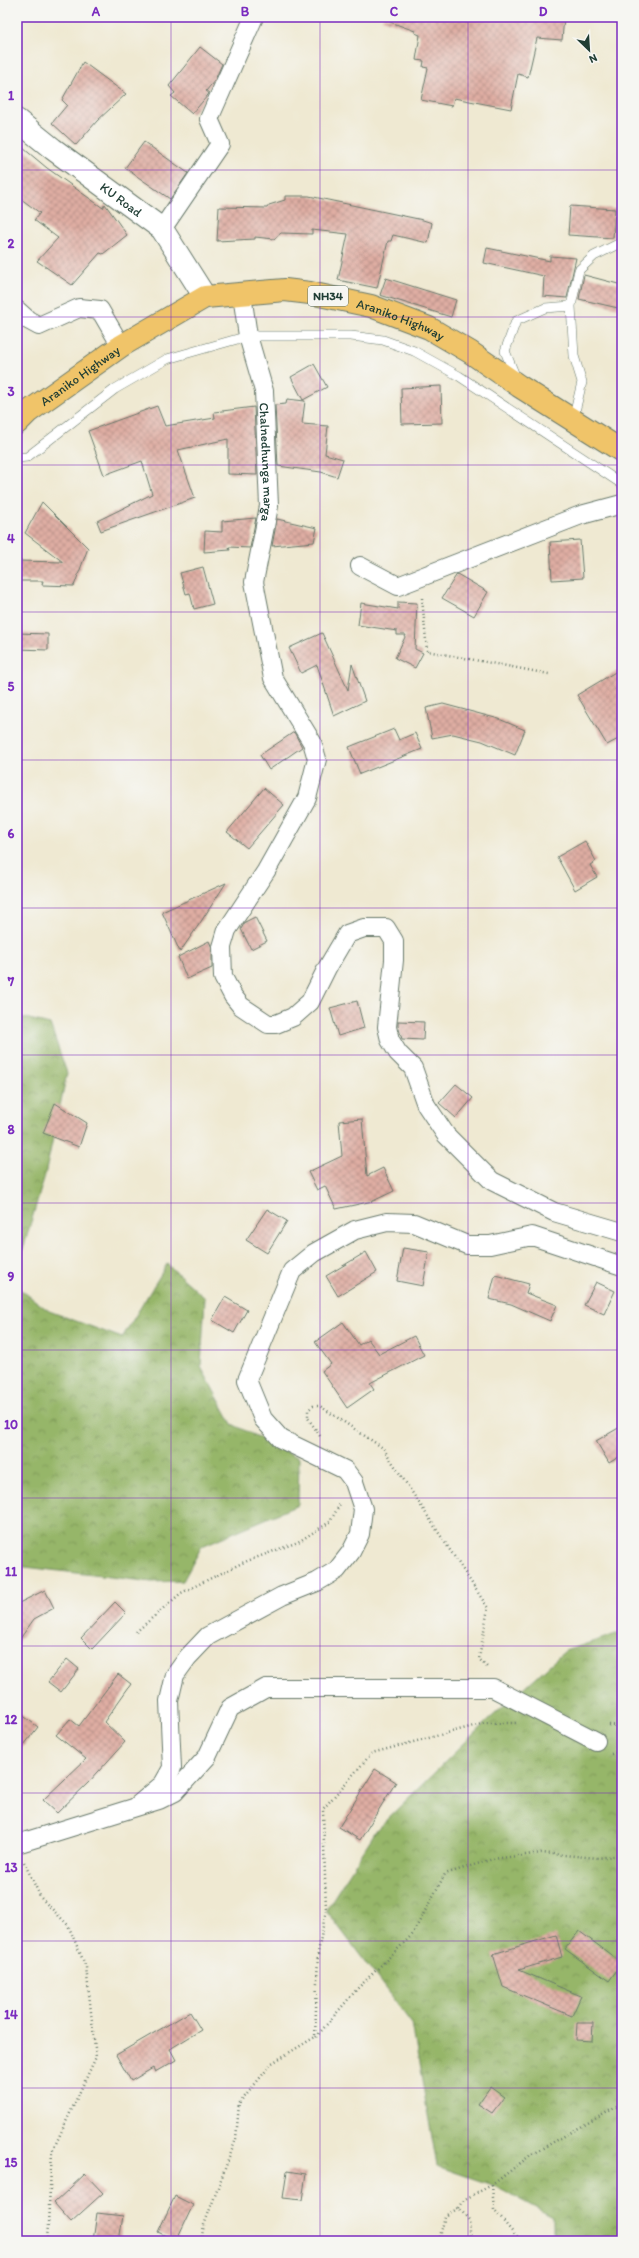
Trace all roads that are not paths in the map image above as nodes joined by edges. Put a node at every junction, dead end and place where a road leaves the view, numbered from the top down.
1 (254, 17) edge
2 (17, 120) edge
3 (162, 228) junction
4 (622, 242) edge
5 (242, 294) junction
6 (205, 297) junction
7 (571, 306) junction
8 (17, 310) edge
9 (248, 336) junction
10 (121, 346) junction
11 (519, 386) junction
12 (573, 420) junction
13 (17, 423) edge
14 (622, 452) edge
15 (17, 458) edge
16 (622, 484) edge
17 (622, 504) edge
18 (360, 566) dead end
19 (622, 1232) edge
20 (622, 1266) edge
21 (596, 1741) dead end
22 (138, 1805) junction
23 (20, 1852) edge

1 - 3 street
2 - 3 street, KU Road
3 - 6 street, KU Road
4 - 7 lane
5 - 6 highway, Araniko Highway / NH34
5 - 9 street, Chalnedhunga marga
5 - 11 highway, Araniko Highway / NH34
6 - 10 highway, Araniko Highway / NH34
7 - 11 lane
7 - 12 lane
8 - 10 street
9 - 15 lane
9 - 16 lane
9 - 19 street, Chalnedhunga marga
10 - 13 highway, Araniko Highway / NH34
11 - 12 highway, Araniko Highway / NH34
12 - 14 highway, Araniko Highway / NH34
17 - 18 street
20 - 22 street
21 - 22 street
22 - 23 street

